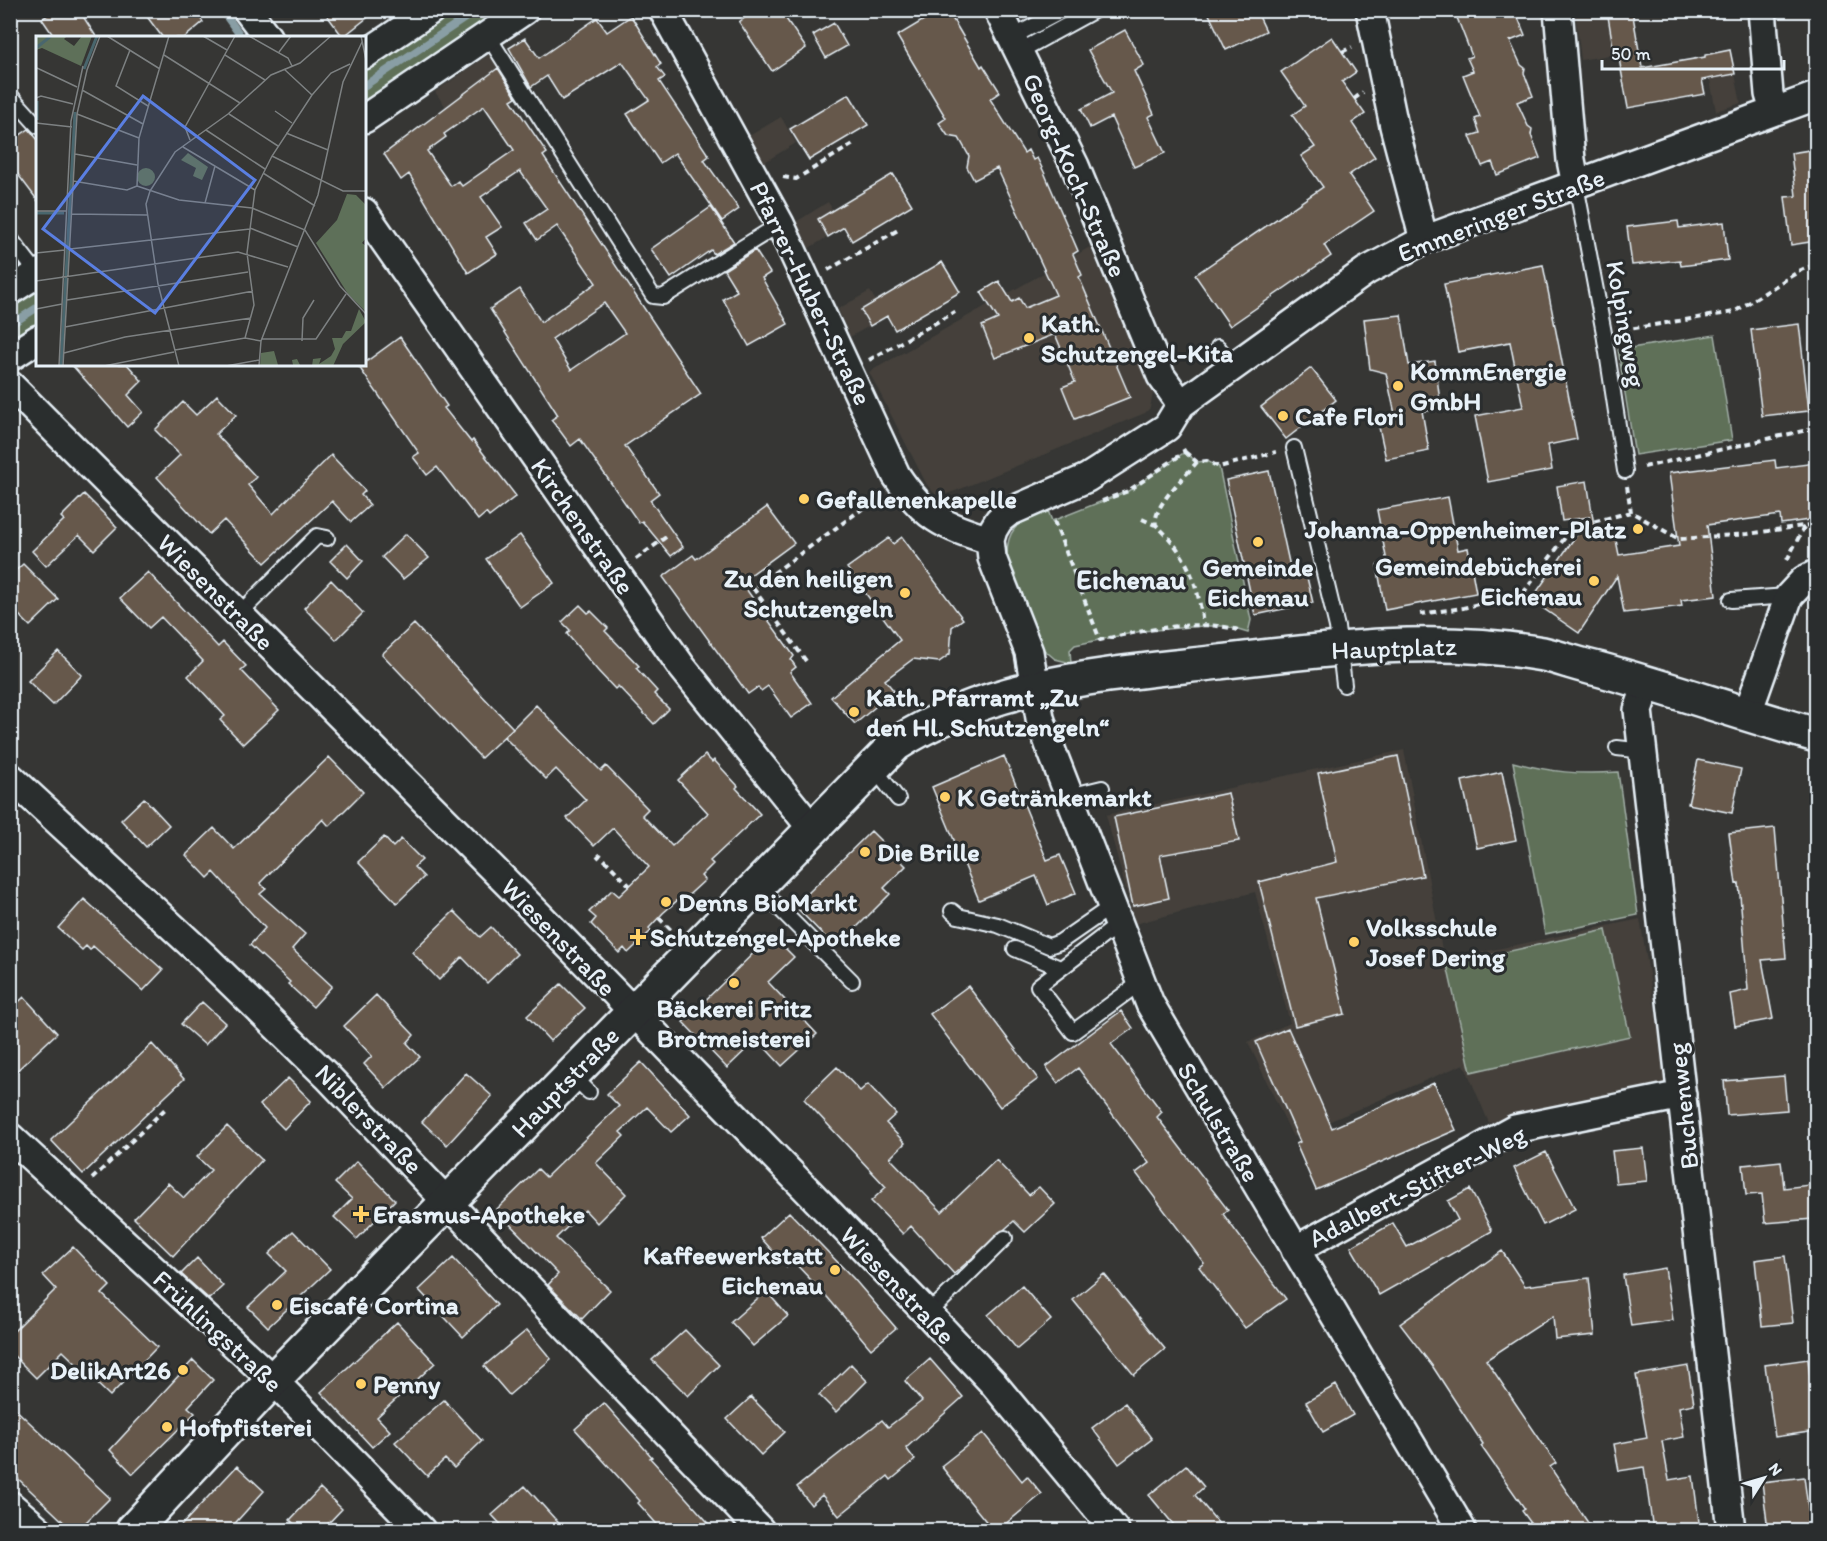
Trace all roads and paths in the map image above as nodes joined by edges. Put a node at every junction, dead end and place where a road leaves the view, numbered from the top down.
1 (247, 10) edge
2 (431, 10) edge
3 (525, 10) edge
4 (663, 10) edge
5 (998, 10) edge
6 (1064, 10) edge
7 (1095, 10) edge
8 (1370, 10) edge
9 (1558, 10) edge
10 (1762, 10) edge
11 (266, 36) edge
12 (488, 36) junction
13 (1016, 44) junction
14 (366, 54) edge
15 (10, 95) edge
16 (1816, 96) edge
17 (1774, 111) junction
18 (366, 118) edge
19 (36, 124) edge
20 (855, 143) dead end
21 (1576, 185) junction
22 (761, 187) junction
23 (366, 216) edge
24 (780, 224) junction
25 (898, 230) dead end
26 (10, 238) edge
27 (1424, 240) junction
28 (1816, 264) edge
29 (36, 272) edge
30 (36, 274) edge
31 (807, 282) junction
32 (10, 291) edge
33 (955, 312) dead end
34 (1604, 333) junction
35 (36, 340) edge
36 (10, 357) edge
37 (849, 372) junction
38 (10, 385) edge
39 (1181, 404) junction
40 (1167, 427) junction
41 (1816, 428) edge
42 (1294, 448) joint
43 (1185, 452) junction
44 (1197, 462) junction
45 (1625, 471) junction
46 (900, 482) junction
47 (1095, 504) dead end
48 (1631, 512) junction
49 (1063, 517) dead end
50 (1142, 519) dead end
51 (1816, 524) edge
52 (1156, 525) junction
53 (666, 537) dead end
54 (327, 538) dead end
55 (990, 540) junction
56 (615, 574) junction
57 (1816, 574) edge
58 (1789, 596) junction
59 (1731, 600) dead end
60 (238, 615) junction
61 (1417, 615) dead end
62 (1203, 626) junction
63 (1339, 648) junction
64 (1261, 657) junction
65 (806, 662) dead end
66 (1648, 682) junction
67 (1344, 685) dead end
68 (1034, 686) junction
69 (1747, 715) junction
70 (1816, 735) edge
71 (1617, 748) dead end
72 (1644, 751) junction
73 (873, 767) junction
74 (10, 777) edge
75 (1102, 788) dead end
76 (1069, 796) junction
77 (898, 799) dead end
78 (813, 830) junction
79 (597, 858) dead end
80 (630, 886) dead end
81 (757, 886) junction
82 (952, 911) dead end
83 (1115, 915) junction
84 (1015, 949) dead end
85 (1060, 968) junction
86 (852, 981) dead end
87 (1141, 982) junction
88 (632, 1012) junction
89 (1682, 1095) junction
90 (165, 1109) dead end
91 (10, 1137) edge
92 (73, 1197) junction
93 (448, 1202) junction
94 (1005, 1238) dead end
95 (1295, 1250) junction
96 (928, 1314) junction
97 (273, 1380) junction
98 (10, 1505) edge
99 (39, 1530) edge
100 (133, 1530) edge
101 (421, 1530) edge
102 (759, 1530) edge
103 (1115, 1530) edge
104 (1462, 1530) edge
105 (1731, 1530) edge

1 - 11 street
2 - 14 street
3 - 12 street
4 - 22 street, Pfarrer-Huber-Straße
5 - 13 street, Georg-Koch-Straße
6 - 13 lane
7 - 13 lane
8 - 27 street
9 - 21 street
10 - 17 street
12 - 18 street
12 - 24 lane
13 - 39 street, Georg-Koch-Straße
15 - 19 lane
16 - 17 street, Emmeringer Straße
17 - 21 street, Emmeringer Straße
20 - 22 path
21 - 27 street, Emmeringer Straße
21 - 34 lane, Kolpingweg
22 - 24 street, Pfarrer-Huber-Straße
23 - 56 street, Kirchenstraße
24 - 31 street, Pfarrer-Huber-Straße
25 - 31 path
26 - 29 lane
27 - 39 street, Emmeringer Straße
28 - 34 path
30 - 32 street
31 - 37 street, Pfarrer-Huber-Straße
33 - 37 path
34 - 45 lane, Kolpingweg
35 - 36 street
37 - 46 street, Pfarrer-Huber-Straße
38 - 60 street, Wiesenstraße
39 - 40 street, Emmeringer Straße
40 - 43 path
40 - 55 street, Emmeringer Straße
41 - 45 path
42 - 44 path
42 - 63 lane
43 - 44 path
43 - 47 path
44 - 52 path
45 - 48 path
46 - 55 street, Pfarrer-Huber-Straße
46 - 65 path
48 - 51 path
48 - 61 path
49 - 62 path
50 - 52 path
52 - 62 path
53 - 56 path
54 - 60 lane
55 - 68 street
56 - 78 street, Kirchenstraße
57 - 58 street
58 - 59 lane
58 - 69 street
60 - 88 street, Wiesenstraße
62 - 64 path
63 - 64 main road, Hauptplatz
63 - 66 main road, Hauptplatz
63 - 67 lane
64 - 68 main road, Hauptplatz
66 - 69 main road, Hauptplatz
66 - 72 street, Buchenweg
68 - 73 main road, Hauptstraße
68 - 76 street, Schulstraße
69 - 70 main road, Hauptplatz
71 - 72 lane
72 - 89 street, Buchenweg
73 - 77 lane
73 - 78 main road, Hauptstraße
74 - 93 street, Niblerstraße
75 - 76 lane
76 - 83 street, Schulstraße
78 - 81 main road, Hauptstraße
79 - 80 path
81 - 86 lane
81 - 88 main road, Hauptstraße
82 - 83 lane
83 - 85 lane
83 - 87 street, Schulstraße
84 - 85 lane
85 - 87 lane
87 - 95 street, Schulstraße
88 - 93 main road, Hauptstraße
88 - 96 street, Wiesenstraße
89 - 95 street, Adalbert-Stifter-Weg
89 - 105 street, Buchenweg
90 - 92 path
91 - 92 street, Frühlingstraße
92 - 97 street, Frühlingstraße
93 - 97 main road, Hauptstraße
93 - 102 street, Niblerstraße
94 - 96 lane
95 - 104 street, Schulstraße
96 - 103 street, Wiesenstraße
97 - 100 main road, Hauptstraße
97 - 101 street, Frühlingstraße
98 - 99 street

